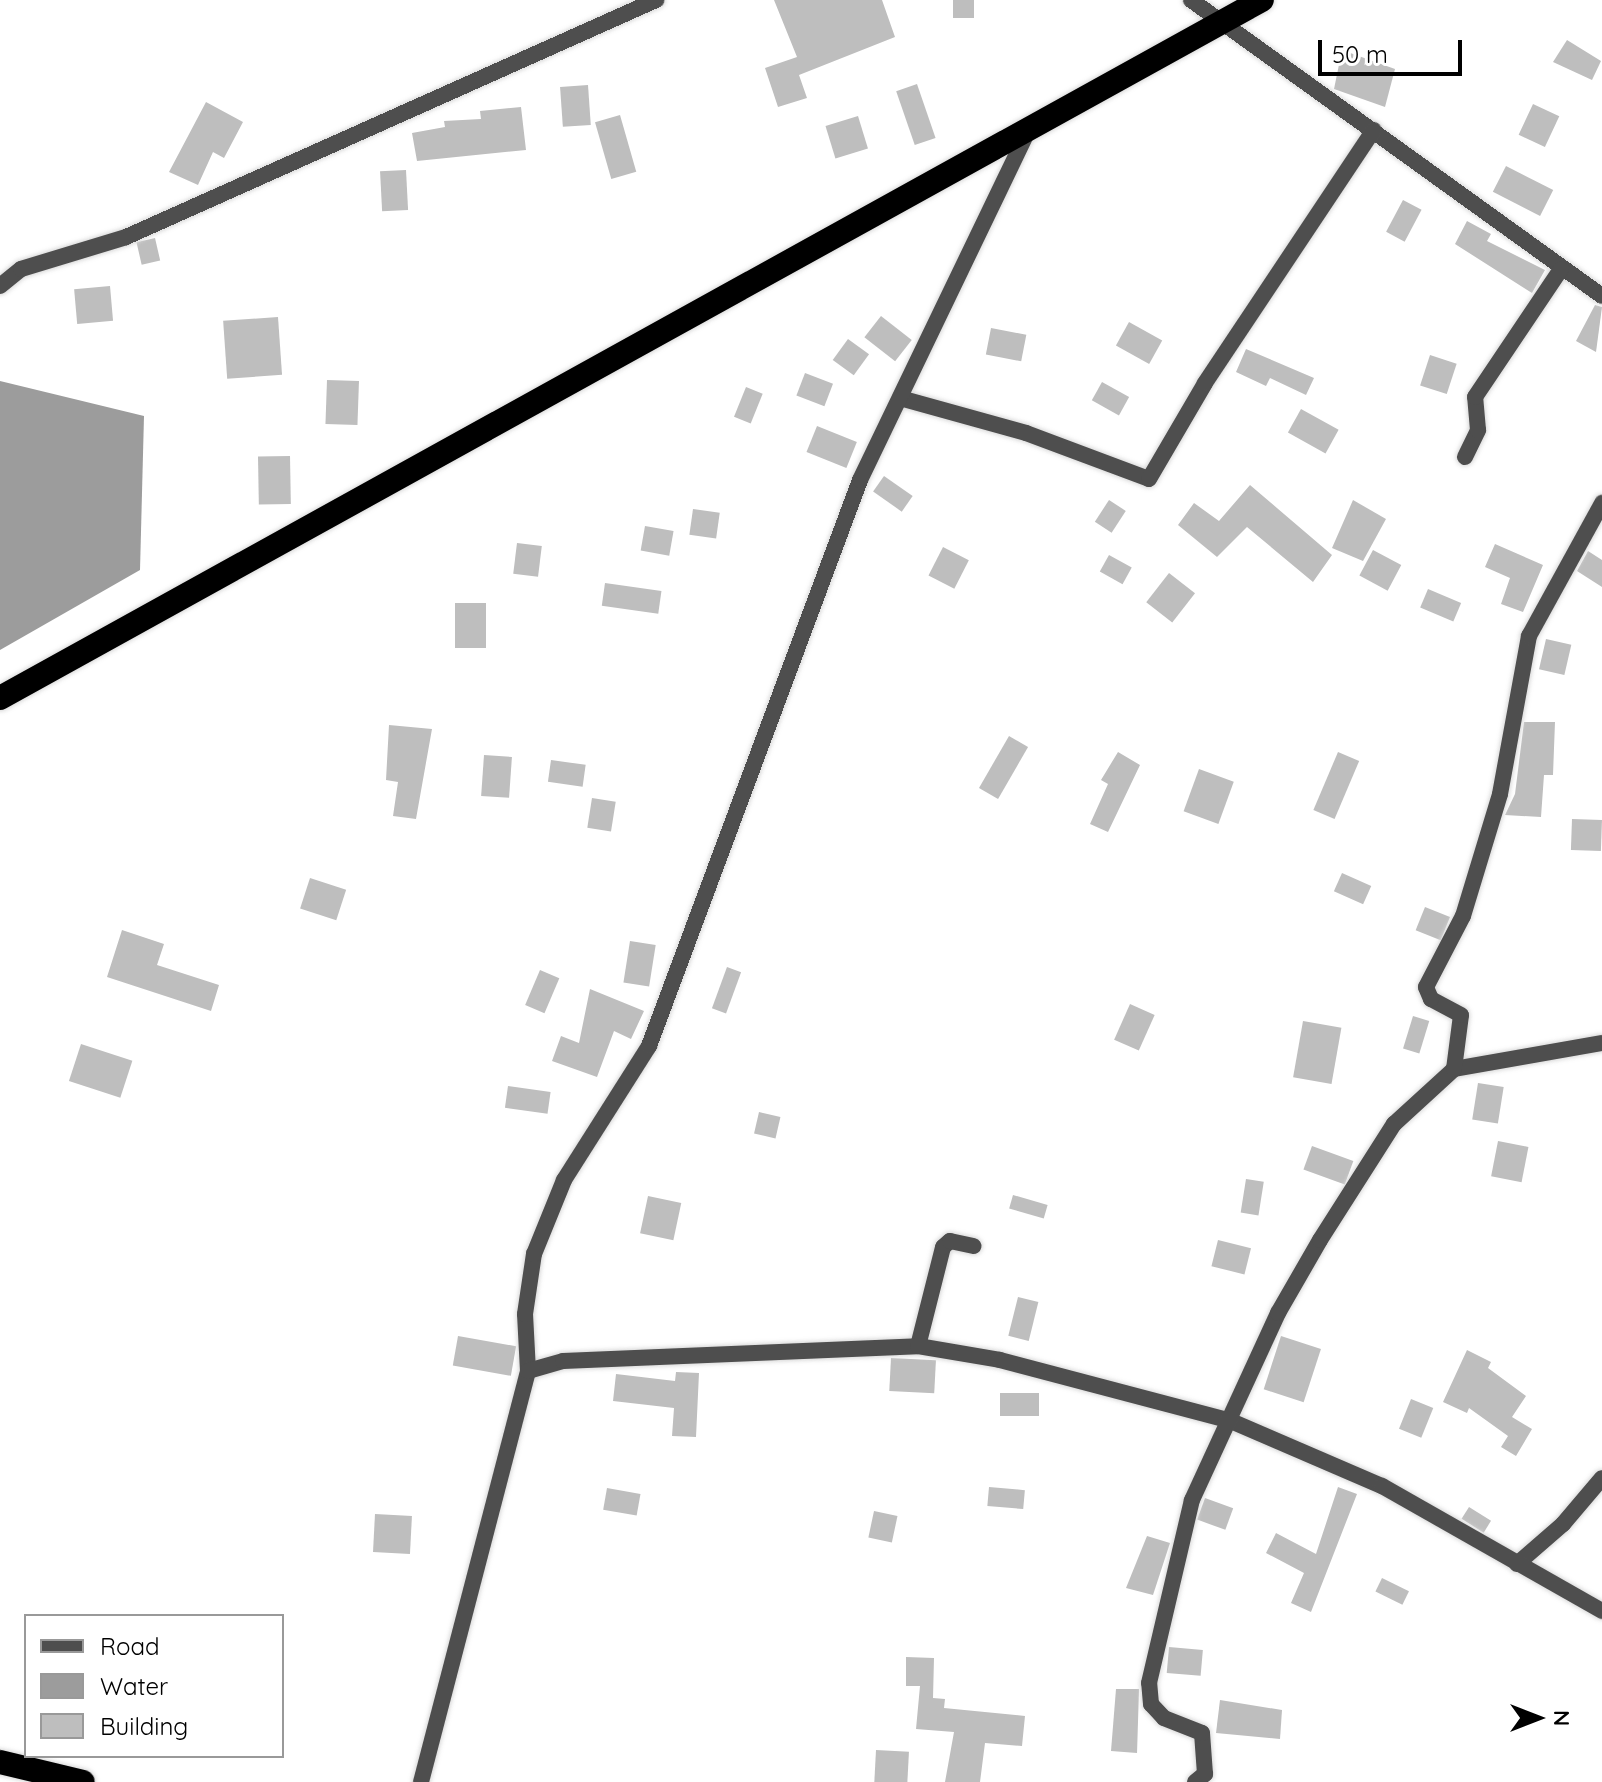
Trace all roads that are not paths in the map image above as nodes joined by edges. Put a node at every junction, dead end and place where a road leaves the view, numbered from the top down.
1 (656, 0) edge
2 (1191, 0) edge
3 (1262, 0) edge
4 (1215, 23) junction
5 (1031, 125) junction
6 (1374, 130) junction
7 (1561, 269) junction
8 (0, 286) edge
9 (1602, 296) edge
10 (900, 398) junction
11 (1465, 457) dead end
12 (1602, 503) edge
13 (0, 698) edge
14 (1602, 1043) edge
15 (1454, 1069) junction
16 (973, 1246) dead end
17 (918, 1346) junction
18 (528, 1371) junction
19 (1231, 1421) junction
20 (1602, 1478) edge
21 (1517, 1564) junction
22 (1602, 1611) edge
23 (0, 1762) edge
24 (83, 1782) edge
25 (421, 1782) edge
26 (1195, 1782) edge

1 - 8 street
2 - 4 street
3 - 4 highway
4 - 5 highway
4 - 6 street
5 - 10 street
5 - 13 highway
6 - 7 street
6 - 10 street
7 - 9 street
7 - 11 street
10 - 18 street
12 - 15 street
14 - 15 street
15 - 19 street
16 - 17 street
17 - 18 street
17 - 19 street
18 - 25 street
19 - 21 street
19 - 26 street
20 - 21 street
21 - 22 street
23 - 24 highway

